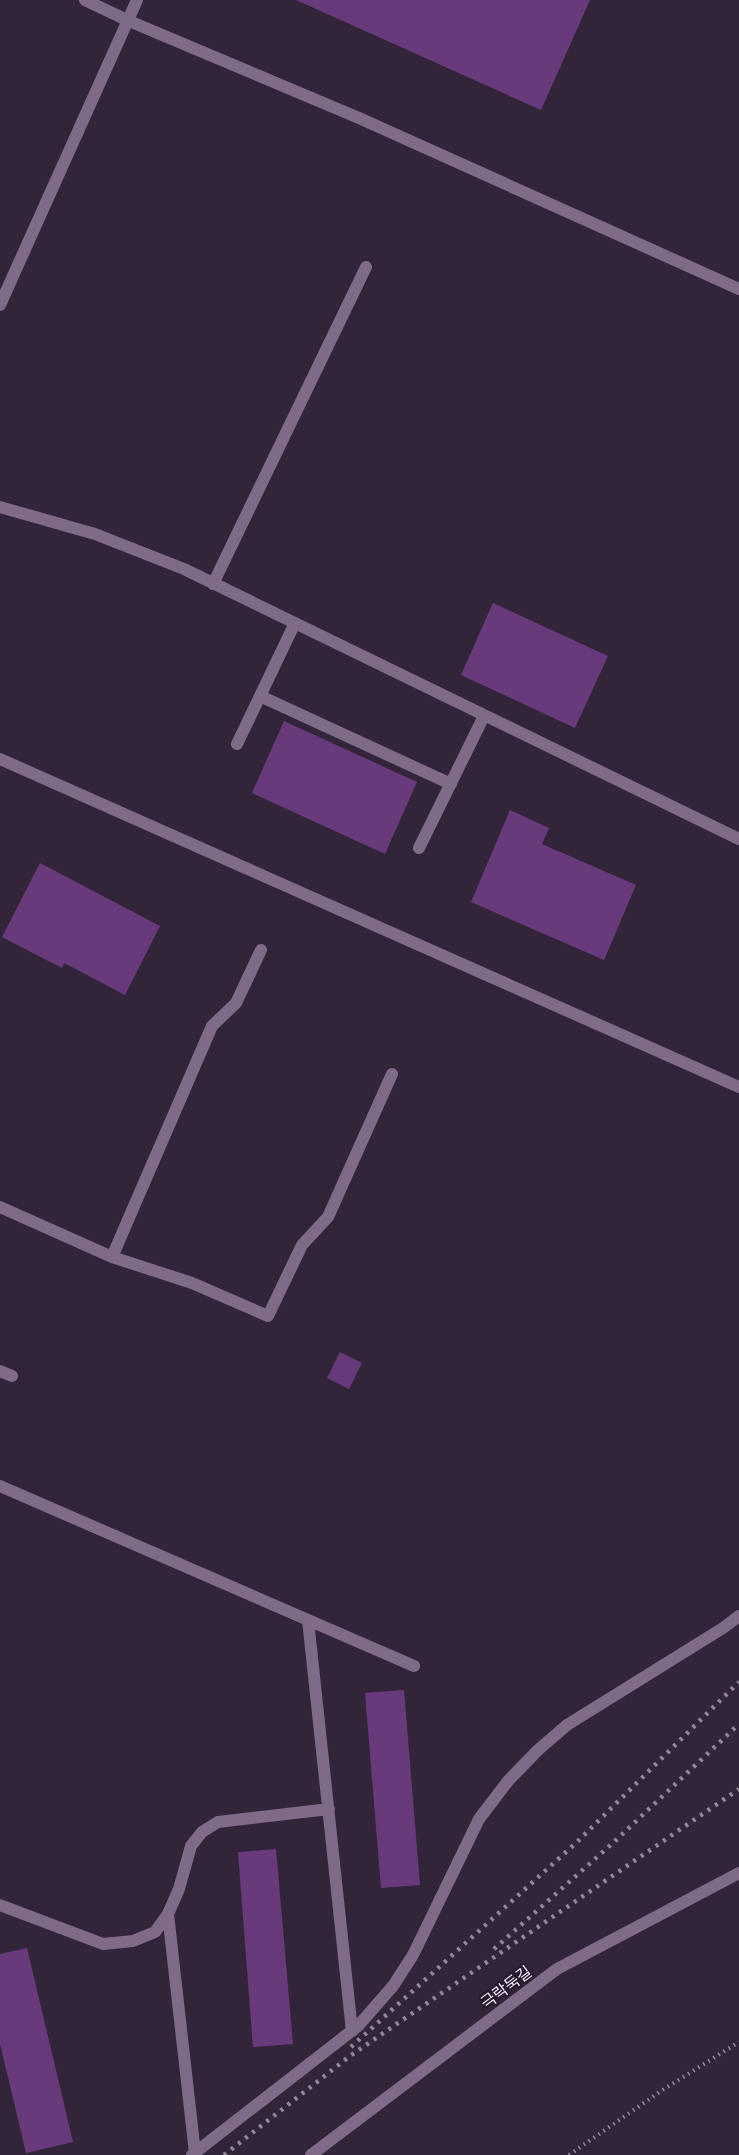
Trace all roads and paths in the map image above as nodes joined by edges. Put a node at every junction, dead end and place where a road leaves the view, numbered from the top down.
1 (85, 0) edge
2 (137, 0) edge
3 (129, 21) junction
4 (366, 267) dead end
5 (739, 289) edge
6 (0, 305) edge
7 (0, 507) edge
8 (213, 584) junction
9 (295, 623) junction
10 (260, 696) junction
11 (484, 716) junction
12 (237, 744) dead end
13 (0, 759) edge
14 (451, 784) junction
15 (739, 839) edge
16 (419, 848) dead end
17 (261, 950) dead end
18 (392, 1074) dead end
19 (739, 1087) edge
20 (0, 1207) edge
21 (112, 1257) junction
22 (0, 1486) edge
23 (739, 1616) edge
24 (308, 1620) junction
25 (414, 1666) dead end
26 (329, 1809) junction
27 (739, 1873) edge
28 (0, 1905) edge
29 (168, 1914) junction
30 (352, 2031) junction
31 (739, 2042) edge
32 (193, 2154) edge
33 (310, 2155) edge
34 (569, 2155) edge

1 - 3 street
2 - 3 street
3 - 5 street
3 - 6 street
4 - 8 street
7 - 8 street
8 - 9 street
9 - 10 street
9 - 11 street
10 - 12 street
10 - 14 street
11 - 14 street
11 - 15 street
13 - 19 street
14 - 16 street
17 - 21 street
18 - 21 street
20 - 21 street
22 - 24 street
23 - 30 street
24 - 25 street
24 - 26 street
26 - 29 street
26 - 30 street
27 - 33 street, 극락둑길
28 - 29 street
29 - 32 street
30 - 32 street
31 - 34 path

